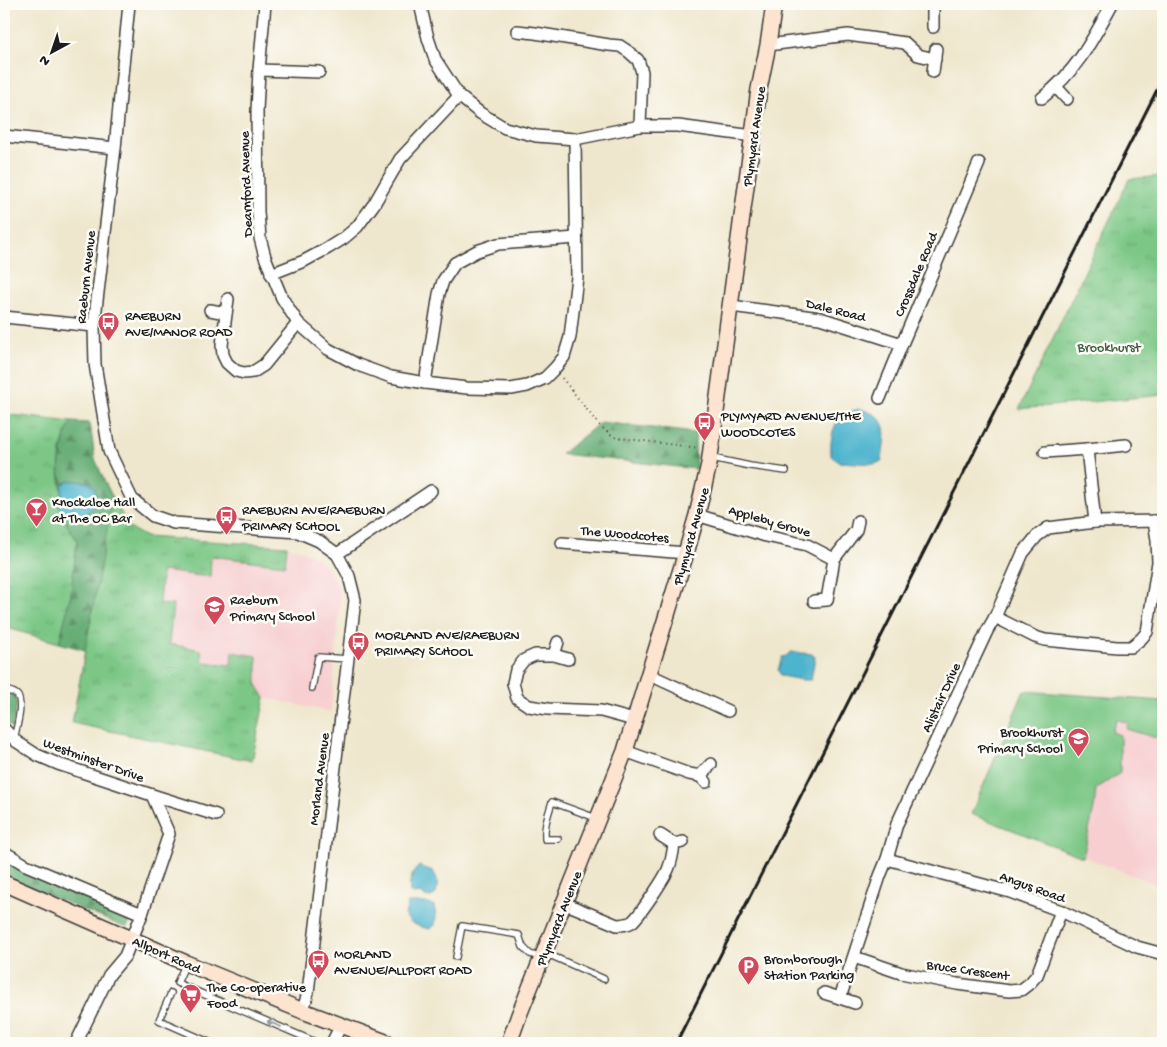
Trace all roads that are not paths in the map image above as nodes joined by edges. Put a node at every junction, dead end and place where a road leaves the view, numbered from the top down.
1 (129, 4) edge
2 (265, 4) edge
3 (420, 4) edge
4 (774, 4) edge
5 (933, 4) edge
6 (1112, 4) edge
7 (537, 21) dead end
8 (933, 27) dead end
9 (517, 31) dead end
10 (535, 33) junction
11 (768, 45) junction
12 (260, 70) junction
13 (319, 72) dead end
14 (933, 72) dead end
15 (1056, 87) junction
16 (459, 96) junction
17 (1042, 98) dead end
18 (1067, 99) dead end
19 (640, 126) junction
20 (4, 136) edge
21 (753, 136) junction
22 (574, 139) junction
23 (115, 148) junction
24 (979, 163) dead end
25 (576, 238) junction
26 (271, 274) junction
27 (228, 298) dead end
28 (731, 306) junction
29 (210, 310) dead end
30 (226, 313) junction
31 (4, 317) edge
32 (298, 323) junction
33 (94, 326) junction
34 (902, 344) junction
35 (425, 383) junction
36 (880, 398) dead end
37 (1126, 445) dead end
38 (1088, 449) junction
39 (1045, 452) dead end
40 (710, 453) junction
41 (786, 471) dead end
42 (431, 491) dead end
43 (697, 515) junction
44 (1159, 521) edge
45 (1095, 522) junction
46 (174, 524) joint
47 (860, 528) dead end
48 (562, 543) dead end
49 (686, 553) junction
50 (337, 554) junction
51 (834, 559) junction
52 (814, 602) dead end
53 (995, 617) junction
54 (558, 642) dead end
55 (554, 655) junction
56 (348, 659) junction
57 (568, 659) dead end
58 (648, 674) junction
59 (312, 688) dead end
60 (4, 691) edge
61 (728, 712) dead end
62 (634, 720) junction
63 (4, 729) edge
64 (14, 739) junction
65 (625, 751) junction
66 (711, 764) dead end
67 (152, 795) junction
68 (216, 815) dead end
69 (598, 819) junction
70 (660, 835) dead end
71 (558, 839) dead end
72 (4, 852) edge
73 (888, 859) junction
74 (4, 883) edge
75 (564, 903) junction
76 (1061, 911) junction
77 (142, 914) junction
78 (133, 939) junction
79 (1163, 954) edge
80 (456, 957) dead end
81 (854, 957) junction
82 (542, 958) junction
83 (186, 963) junction
84 (604, 979) dead end
85 (170, 993) dead end
86 (824, 993) dead end
87 (840, 998) junction
88 (855, 1003) dead end
89 (303, 1011) junction
90 (340, 1025) junction
91 (76, 1043) edge
92 (211, 1043) edge
93 (318, 1043) edge
94 (332, 1043) edge
95 (388, 1043) edge
96 (509, 1043) edge

1 - 23 street, Raeburn Avenue
2 - 12 street, Dearnford Avenue
3 - 16 street
4 - 11 street, Plymyard Avenue
5 - 8 street
6 - 15 street
7 - 10 street
9 - 10 street
10 - 19 street
11 - 14 street
11 - 21 street, Plymyard Avenue
12 - 13 street
12 - 26 street, Dearnford Avenue
15 - 17 street
15 - 18 street
16 - 22 street
16 - 26 street
19 - 21 street
19 - 22 street
20 - 23 street
21 - 28 street, Plymyard Avenue
22 - 25 street, Dearnford Avenue
23 - 33 street, Raeburn Avenue
24 - 34 street, Crossdale Road
25 - 35 street
25 - 35 street, Dearnford Avenue
26 - 32 street, Dearnford Avenue
27 - 30 street
28 - 34 street, Dale Road
28 - 40 street, Plymyard Avenue
29 - 30 street
30 - 32 street
31 - 33 street
32 - 35 street, Dearnford Avenue
33 - 46 street, Raeburn Avenue
34 - 36 street, Crossdale Road
37 - 38 street
38 - 39 street
38 - 45 street
40 - 41 lane
40 - 43 street, Plymyard Avenue
42 - 50 street
43 - 49 street, Plymyard Avenue
43 - 51 street, Appleby Grove
44 - 45 street, Alistair Drive
44 - 53 street
45 - 53 street, Alistair Drive
46 - 50 street, Morland Avenue
47 - 51 street
48 - 49 street, The Woodcotes
49 - 58 street, Plymyard Avenue
50 - 56 street, Morland Avenue
51 - 52 street
53 - 73 street, Alistair Drive
54 - 55 street
55 - 57 street
55 - 62 street
56 - 59 lane
56 - 89 street, Morland Avenue
58 - 61 street
58 - 62 street, Plymyard Avenue
60 - 64 lane
62 - 65 street, Plymyard Avenue
63 - 64 street, Westminster Drive
64 - 67 street, Westminster Drive
65 - 66 street
65 - 69 street, Plymyard Avenue
67 - 68 street, Westminster Drive
67 - 77 street, Westminster Drive
69 - 71 lane
69 - 75 street, Plymyard Avenue
70 - 75 street
72 - 77 street, Allport Road
73 - 76 street, Angus Road
73 - 81 street, Alistair Drive
74 - 78 street, Allport Road
75 - 82 street, Plymyard Avenue
76 - 79 street, Angus Road
76 - 81 street, Bruce Crescent
77 - 78 street, Westminster Drive
78 - 83 street, Allport Road
78 - 91 street, Westminster Drive
80 - 82 lane
81 - 87 street, Alistair Drive
82 - 84 lane
82 - 96 street, Plymyard Avenue
83 - 89 street, Allport Road
93 -> 83 lane
85 - 92 lane
86 - 87 street
87 - 88 street
89 - 90 street, Allport Road
90 - 94 street
90 - 95 street, Allport Road

